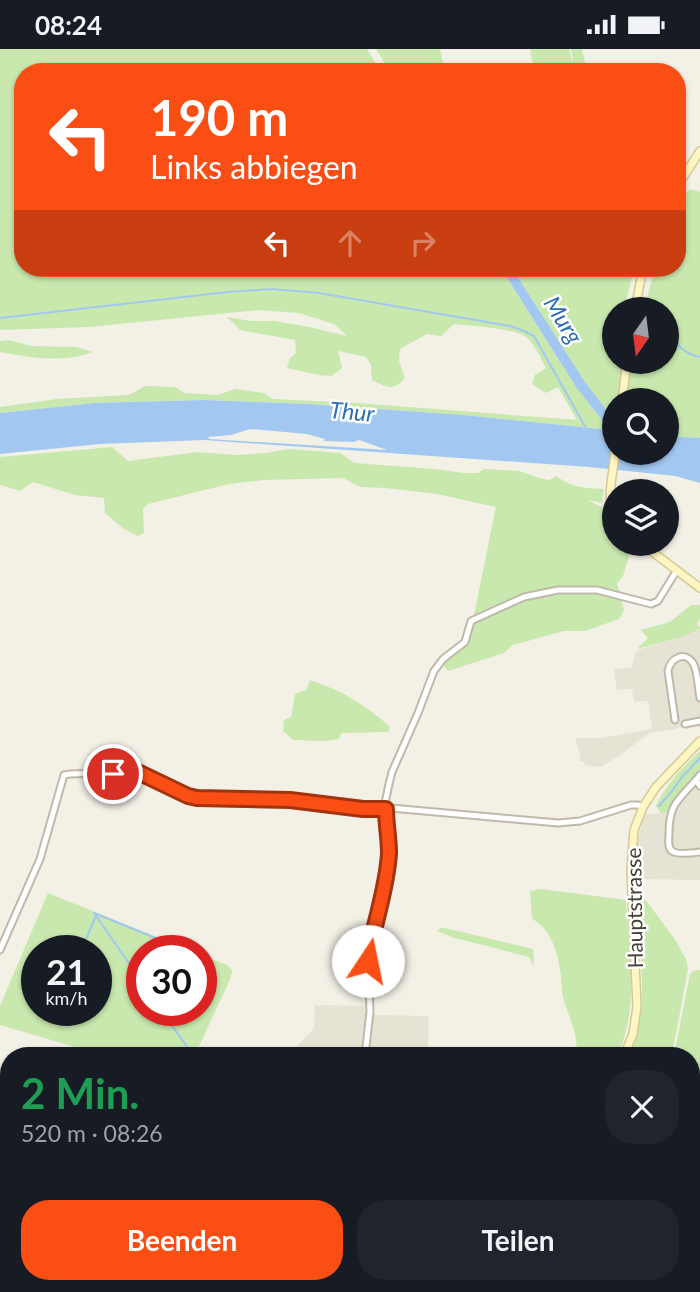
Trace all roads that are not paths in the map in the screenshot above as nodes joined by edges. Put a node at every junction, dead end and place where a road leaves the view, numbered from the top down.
1 (700, 151) edge
2 (686, 173) edge
3 (641, 277) edge
4 (637, 297) edge
5 (658, 556) edge
6 (677, 571) junction
7 (700, 588) edge
8 (700, 698) edge
9 (675, 720) dead end
10 (700, 721) edge
11 (685, 724) dead end
12 (700, 741) edge
13 (699, 780) edge
14 (643, 807) junction
15 (386, 809) junction
16 (700, 852) edge
17 (0, 950) edge
18 (366, 1047) edge
19 (627, 1047) edge

1 - 2 main road
3 - 4 main road
5 - 6 main road
6 - 7 main road
6 - 15 street
8 - 9 street
10 - 11 street
12 - 14 main road, Hauptstrasse
13 - 16 street
14 - 15 street
14 - 19 main road, Hauptstrasse
15 - 17 street
15 - 18 street

